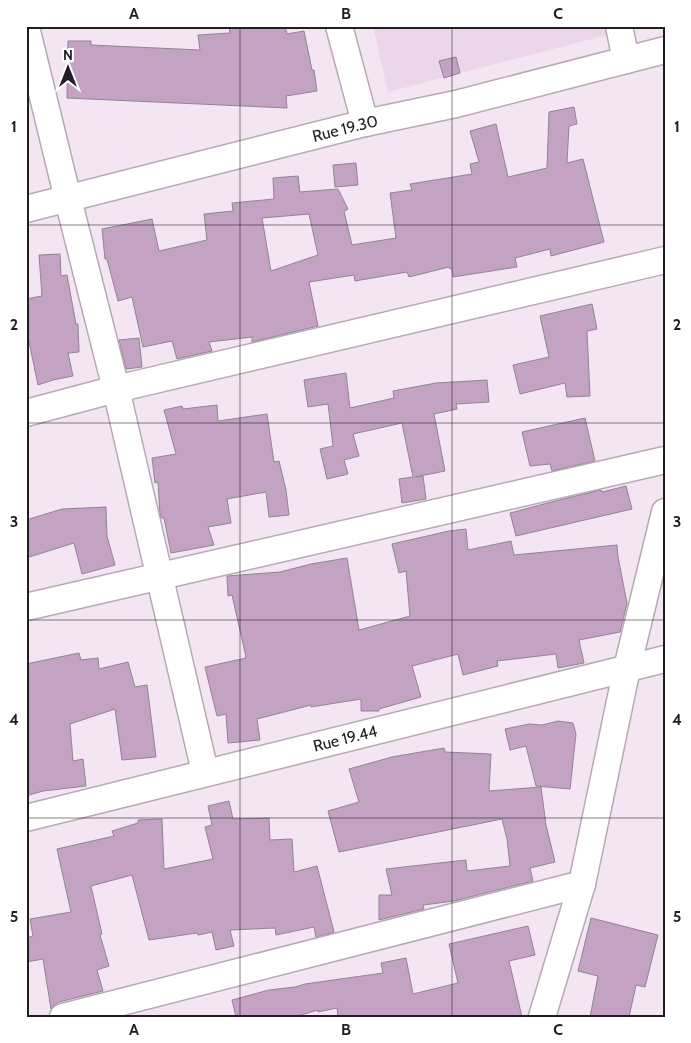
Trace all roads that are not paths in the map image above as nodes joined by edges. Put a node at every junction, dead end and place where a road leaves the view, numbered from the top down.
1 (38, 26) edge
2 (339, 26) edge
3 (619, 26) edge
4 (26, 28) edge
5 (665, 50) edge
6 (626, 60) junction
7 (365, 123) junction
8 (68, 199) junction
9 (26, 209) edge
10 (665, 260) edge
11 (116, 389) junction
12 (26, 413) edge
13 (665, 460) edge
14 (665, 512) edge
15 (160, 577) junction
16 (26, 607) edge
17 (665, 659) edge
18 (627, 668) junction
19 (205, 772) junction
20 (26, 818) edge
21 (582, 884) junction
22 (63, 1017) edge
23 (542, 1017) edge

1 - 4 street
2 - 7 street
3 - 6 street
4 - 8 street
5 - 6 street, Rue 19.30
6 - 7 street, Rue 19.30
7 - 8 street, Rue 19.30
8 - 9 street, Rue 19.30
8 - 11 street
10 - 11 street
11 - 12 street
11 - 15 street
13 - 15 street
14 - 18 street
15 - 16 street
15 - 19 street
17 - 18 street, Rue 19.44
18 - 19 street, Rue 19.44
18 - 21 street
19 - 20 street, Rue 19.44
21 - 22 street
21 - 23 street

